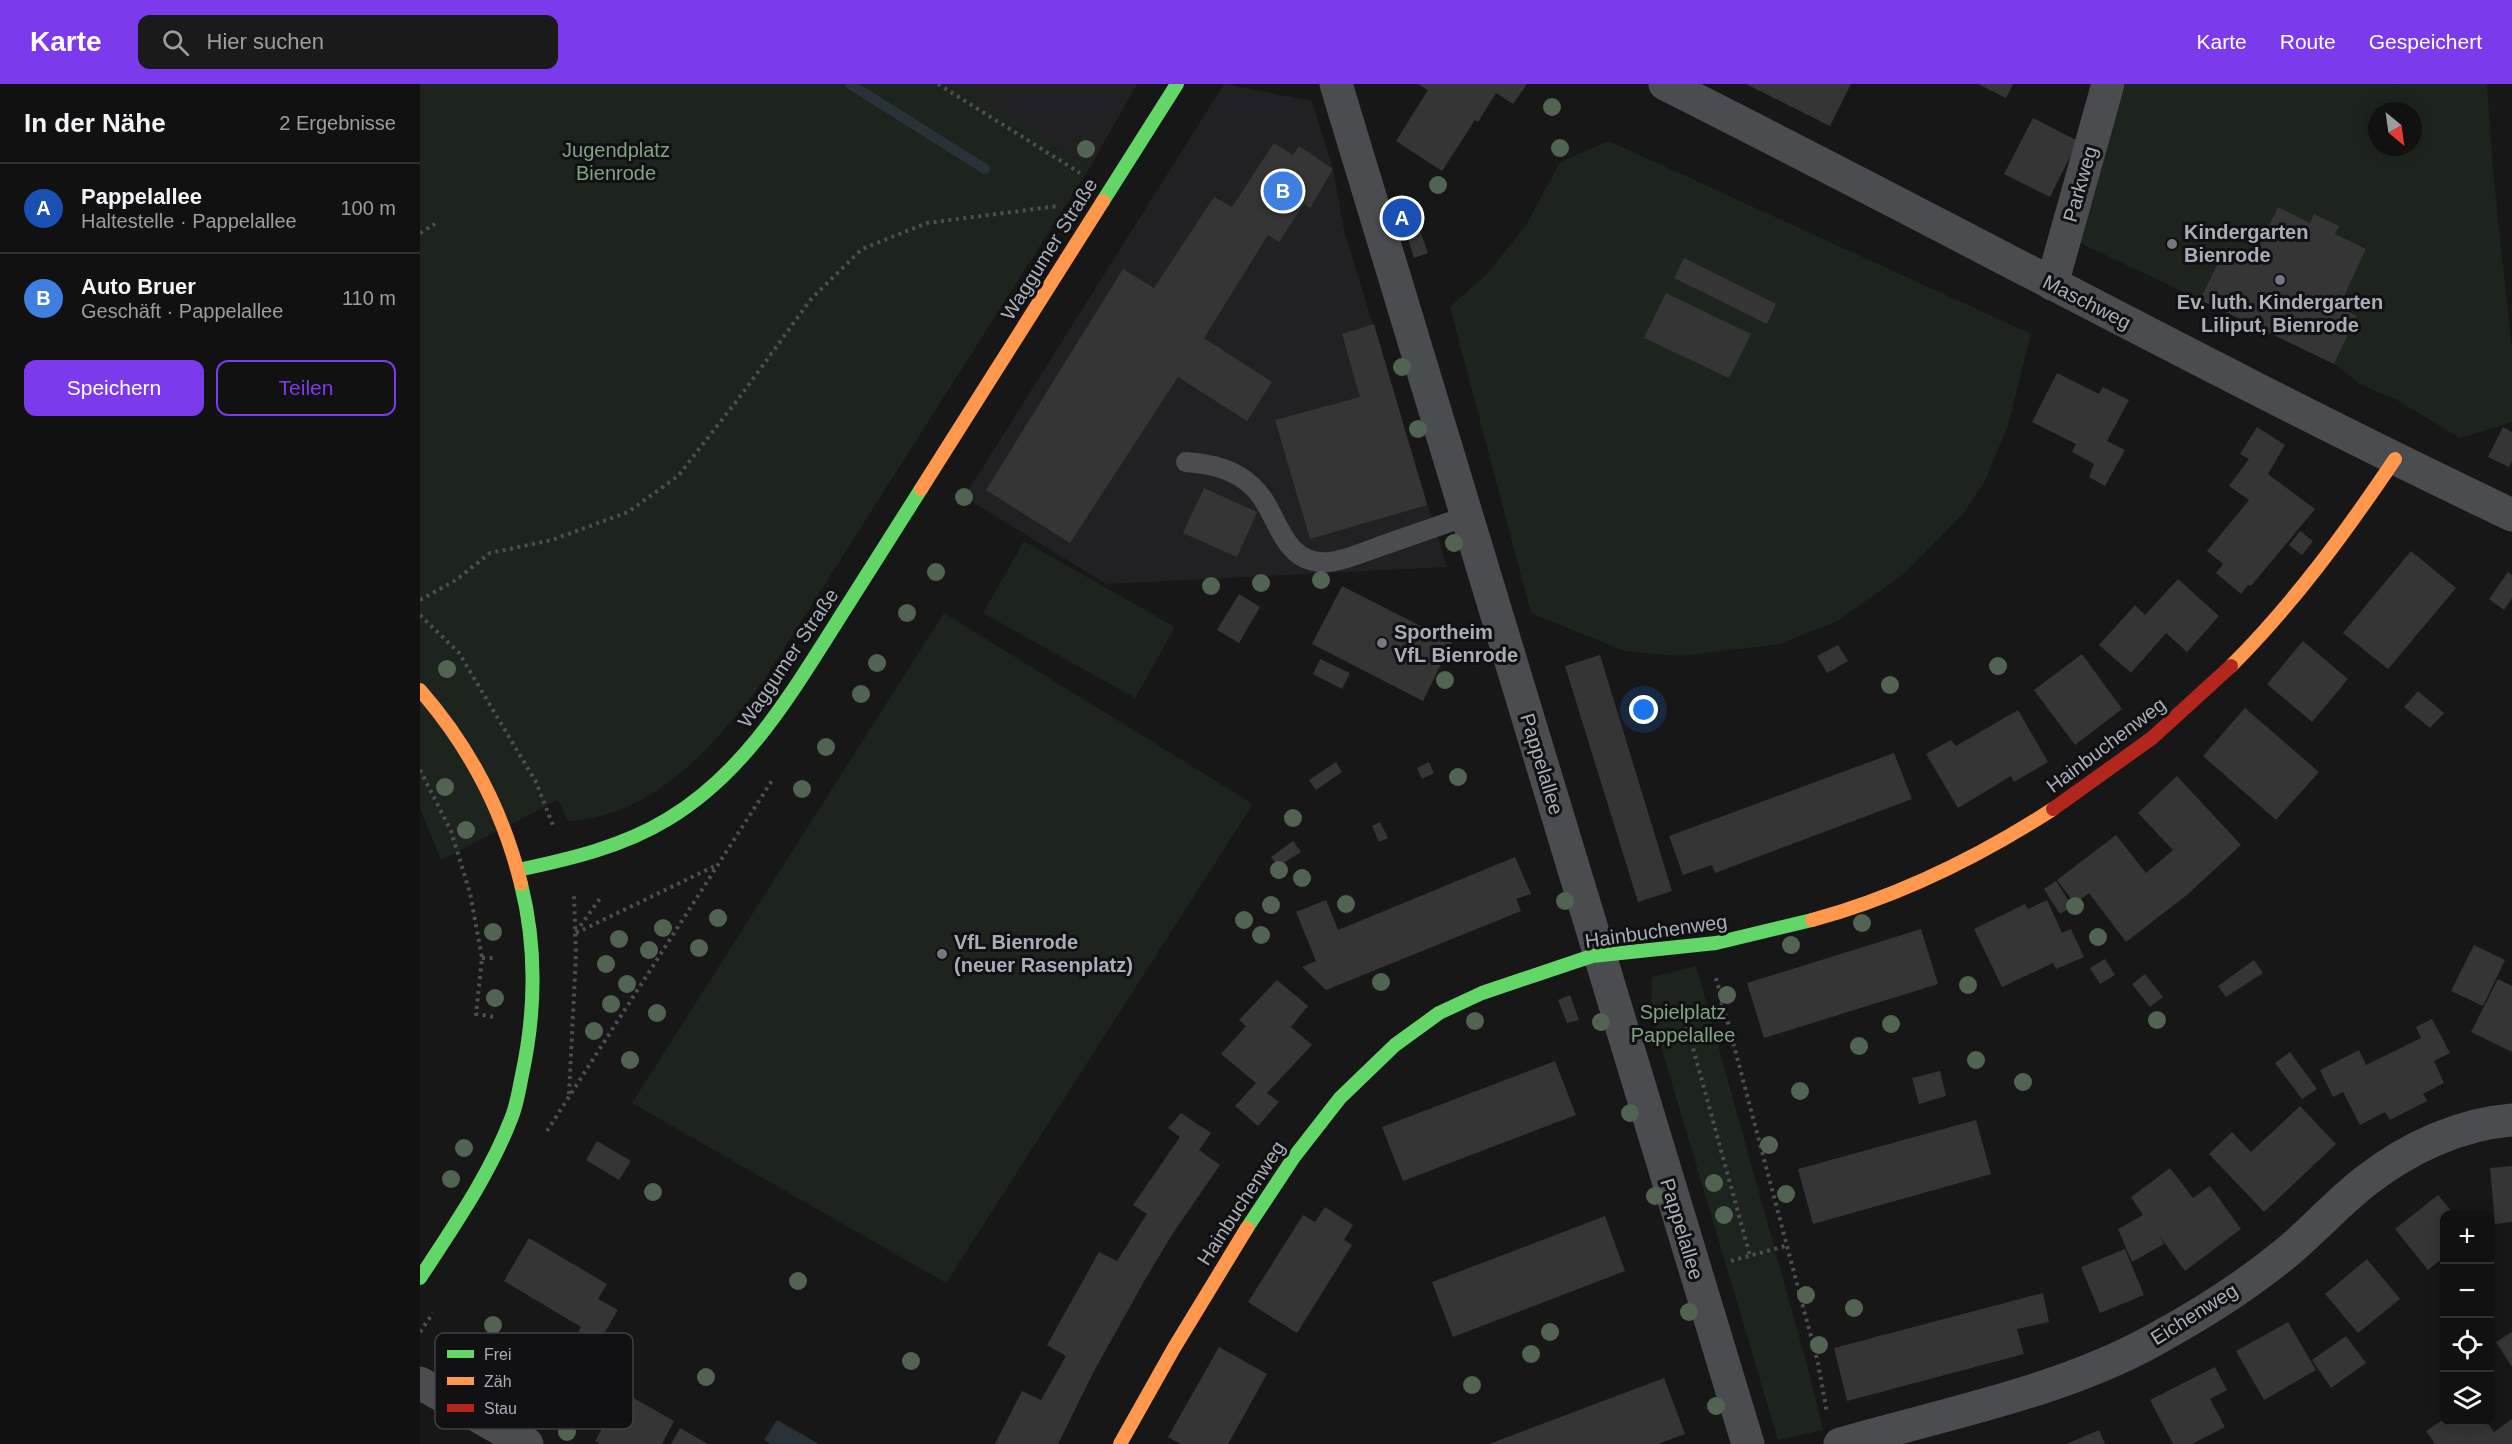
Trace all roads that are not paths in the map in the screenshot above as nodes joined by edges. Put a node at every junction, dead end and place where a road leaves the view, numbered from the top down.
1 (1177, 84) edge
2 (1336, 84) edge
3 (1665, 84) edge
4 (2108, 84) edge
5 (2052, 284) junction
6 (2395, 459) junction
7 (1186, 462) dead end
8 (2512, 515) edge
9 (1467, 516) junction
10 (420, 690) edge
11 (518, 870) junction
12 (1599, 954) junction
13 (2512, 1120) edge
14 (420, 1278) edge
15 (420, 1383) edge
16 (435, 1392) edge
17 (501, 1429) edge
18 (1834, 1432) edge
19 (527, 1444) edge
20 (1120, 1444) edge
21 (1748, 1444) edge

1 - 11 street, Waggumer Straße
2 - 9 street, Pappelallee
3 - 5 street, Maschweg
4 - 5 street, Parkweg
5 - 6 street, Maschweg
6 - 8 street, Maschweg
6 - 12 street, Hainbuchenweg
7 - 9 lane
9 - 12 street, Pappelallee
10 - 11 street
11 - 14 street
12 - 20 street, Hainbuchenweg
12 - 21 street, Pappelallee
13 - 18 street, Eichenweg
15 - 16 street
17 - 19 street

